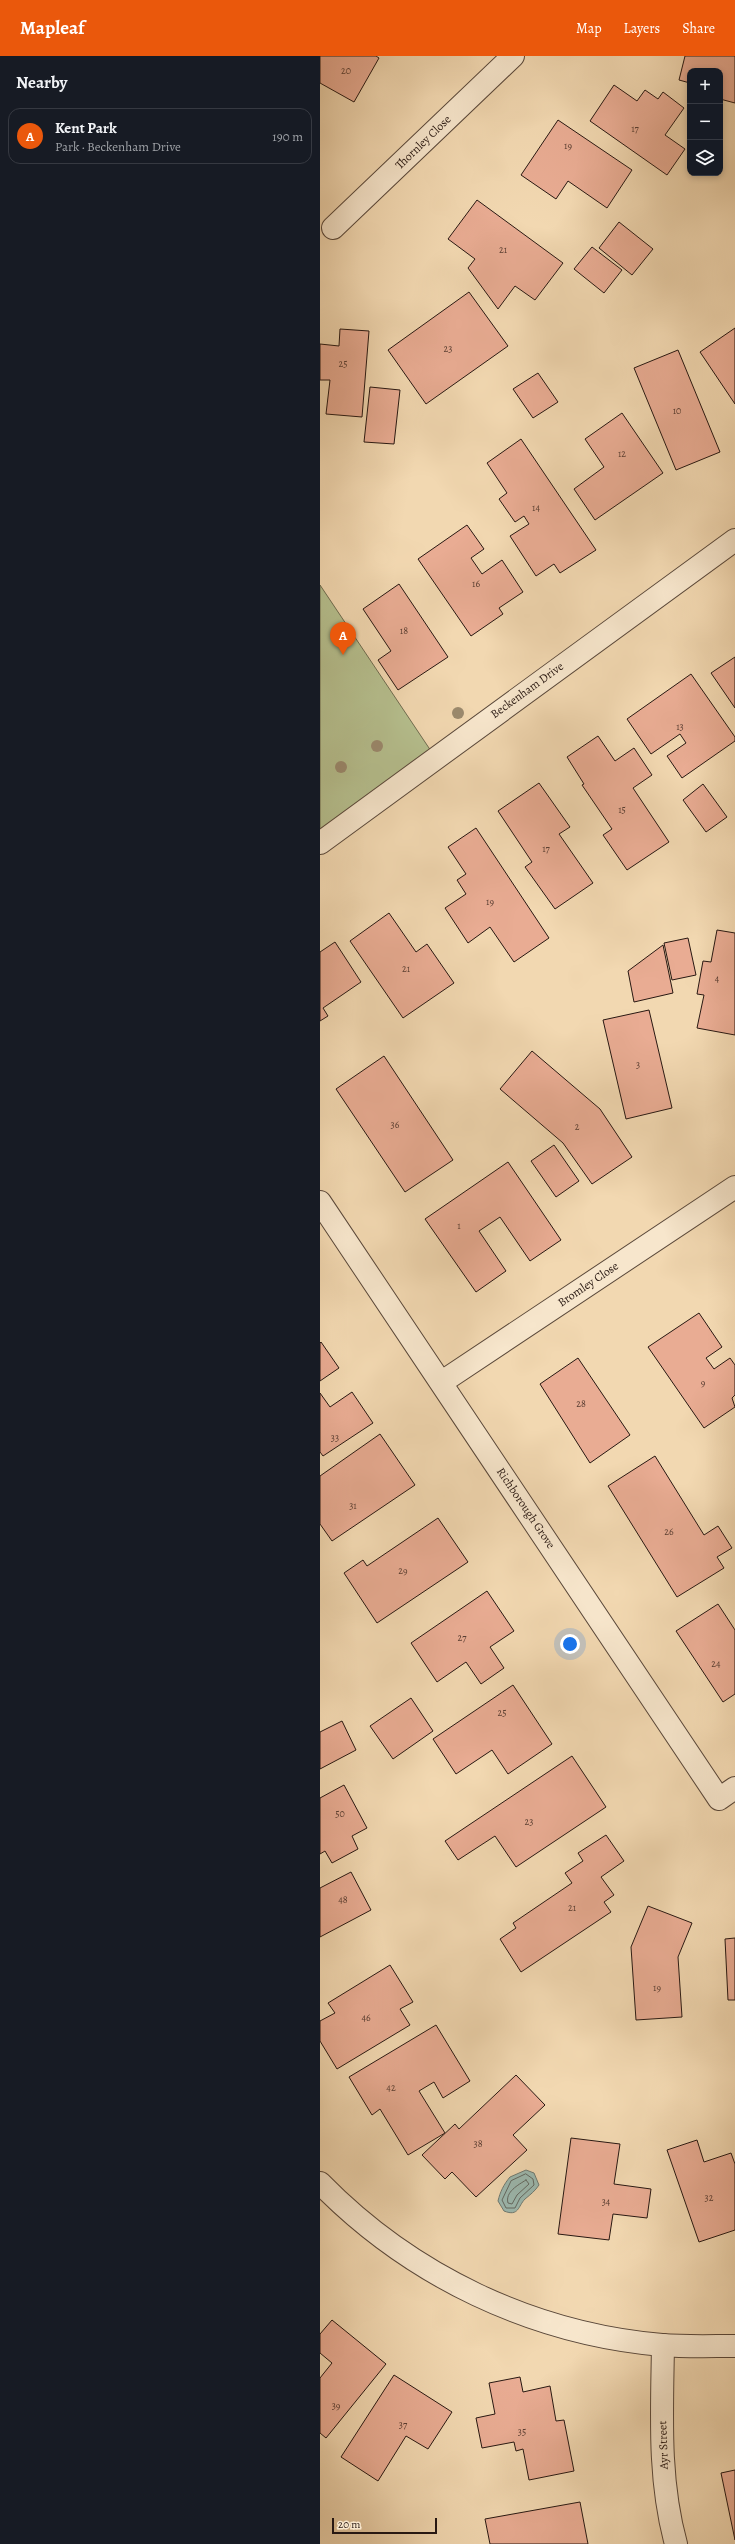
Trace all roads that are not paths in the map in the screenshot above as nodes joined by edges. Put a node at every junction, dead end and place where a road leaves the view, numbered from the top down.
1 (513, 56) edge
2 (333, 228) dead end
3 (735, 540) edge
4 (320, 843) edge
5 (735, 1187) edge
6 (320, 1202) edge
7 (442, 1382) junction
8 (735, 1788) edge
9 (320, 2183) edge
10 (663, 2345) junction
11 (735, 2346) edge
12 (676, 2544) edge

1 - 2 street, Thornley Close
3 - 4 street, Beckenham Drive
5 - 7 street, Bromley Close
6 - 7 street, Richborough Grove
7 - 8 street, Richborough Grove
9 - 10 street
10 - 11 street
10 - 12 street, Ayr Street

